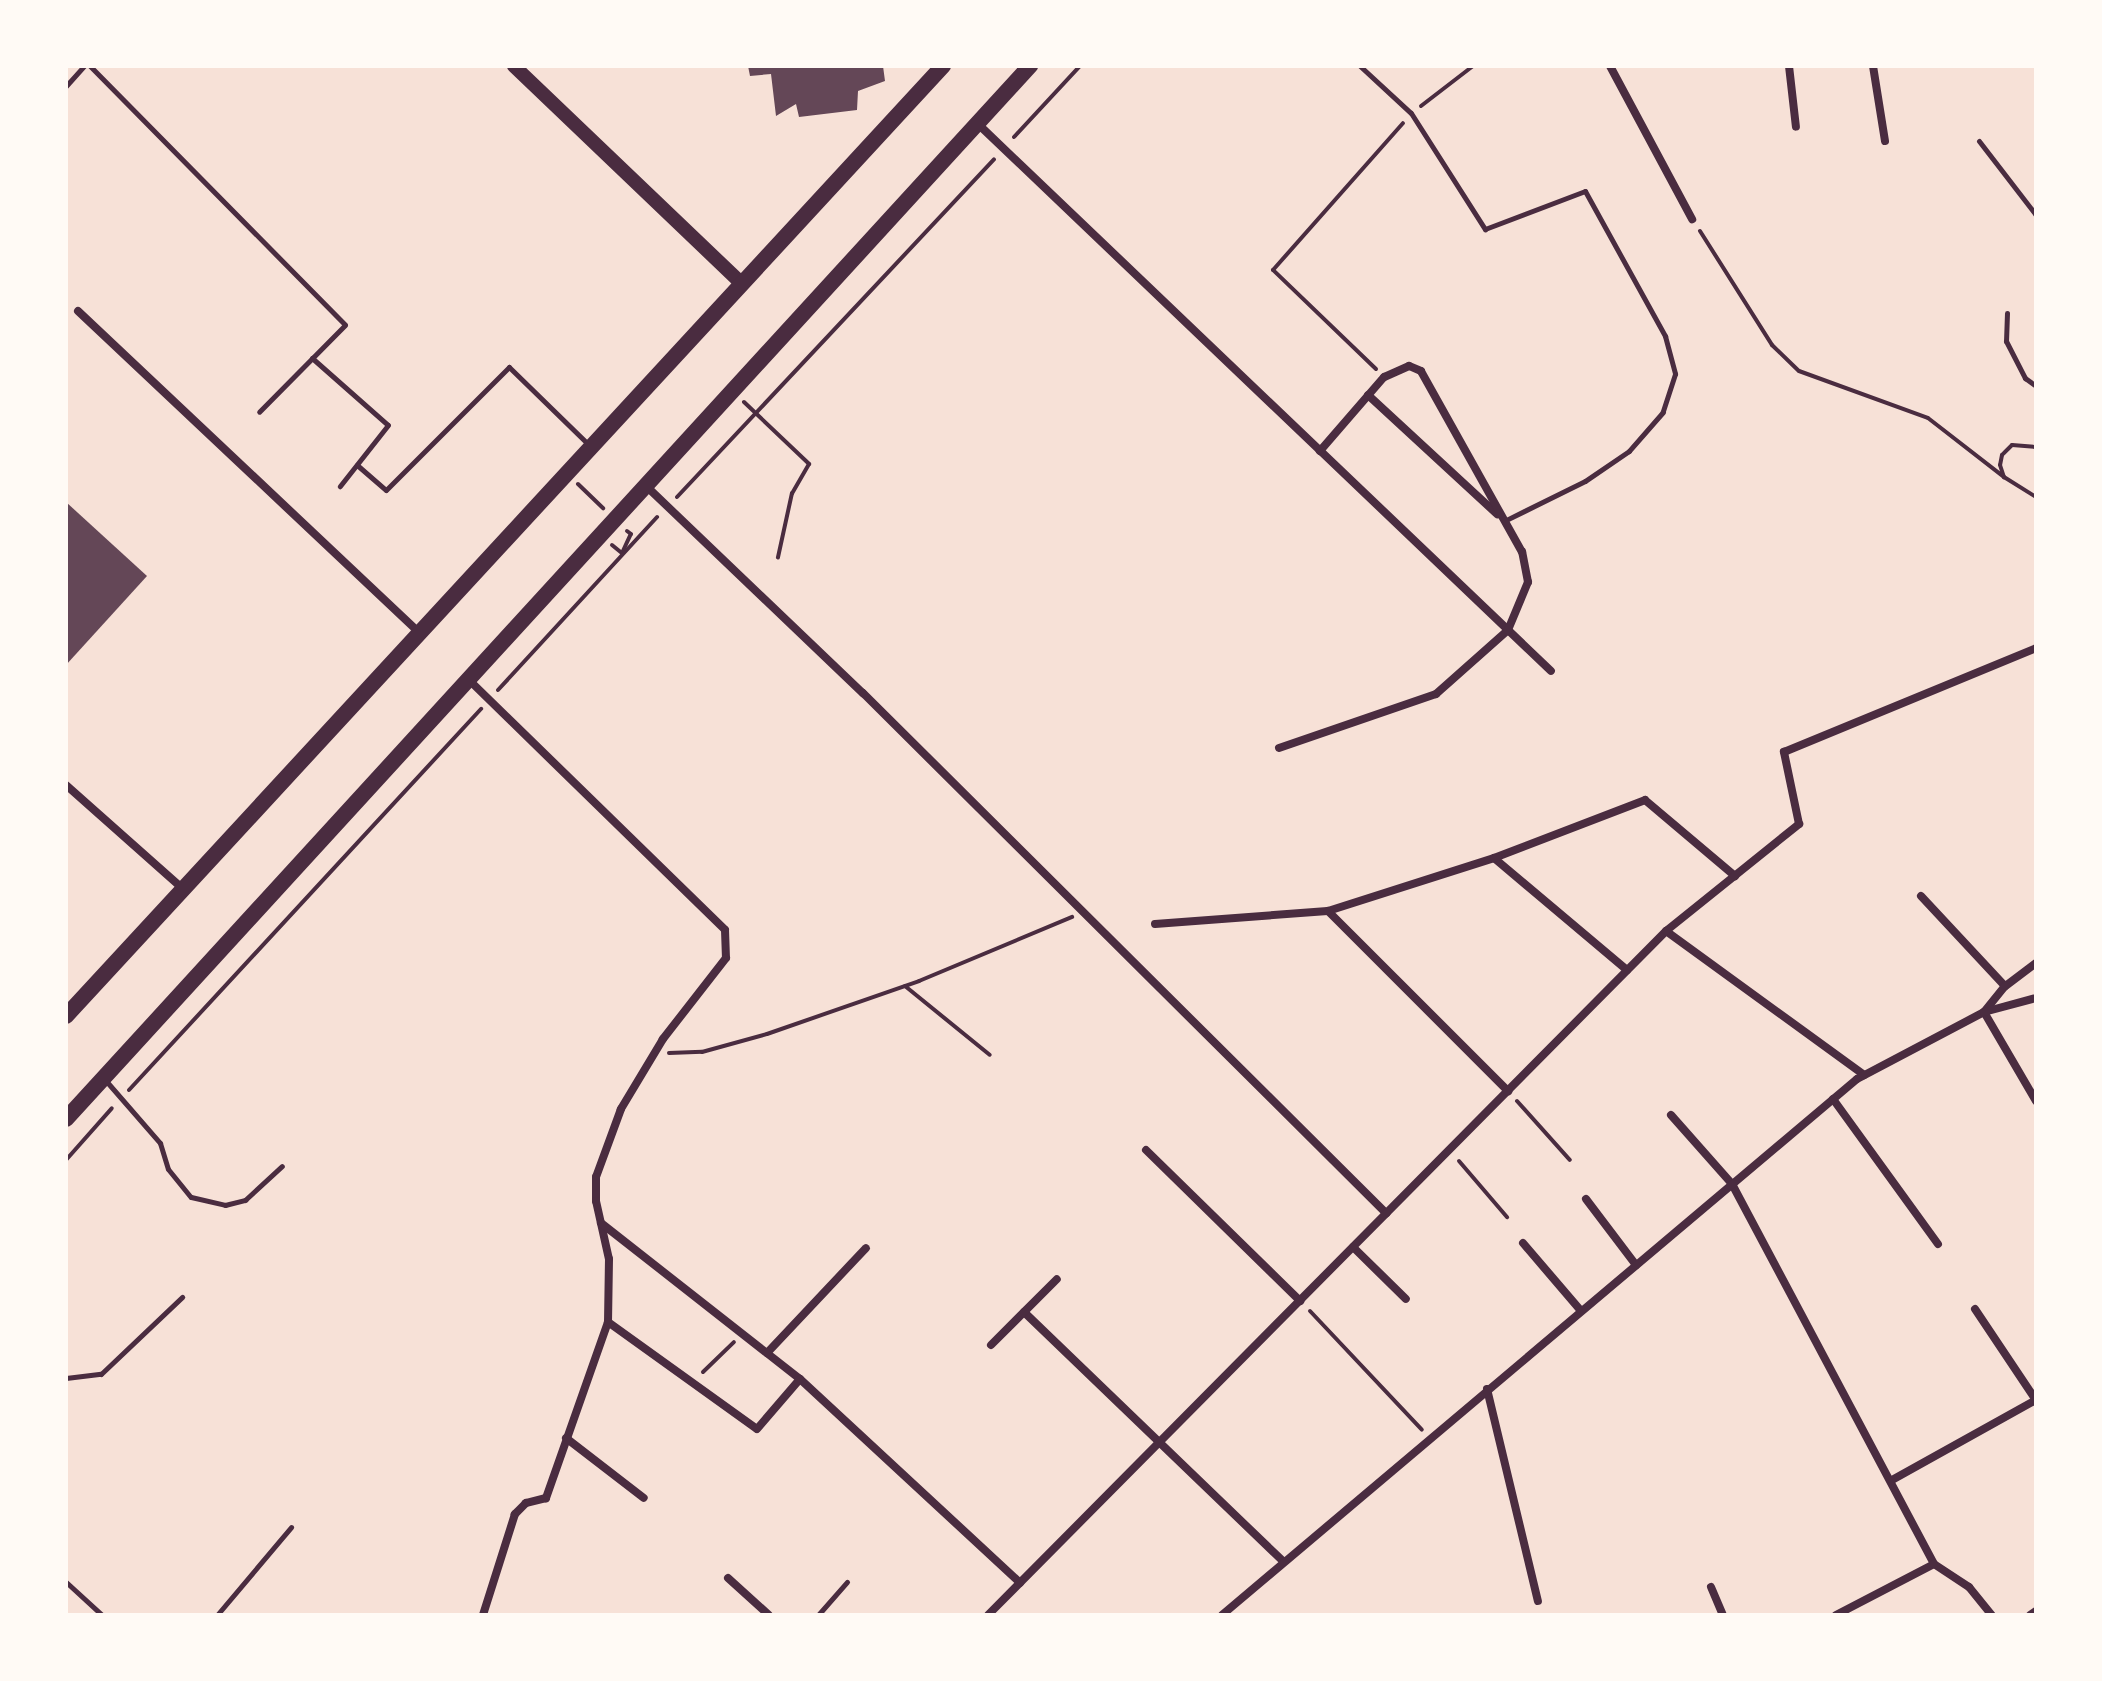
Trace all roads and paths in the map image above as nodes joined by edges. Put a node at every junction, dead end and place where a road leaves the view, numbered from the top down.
1 (87, 66) edge
2 (514, 66) edge
3 (943, 66) edge
4 (1030, 66) edge
5 (1080, 66) edge
6 (1360, 66) edge
7 (1473, 66) edge
8 (1610, 66) edge
9 (1789, 66) edge
10 (1873, 66) edge
11 (66, 86) edge
12 (1411, 113) junction
13 (978, 124) junction
14 (1796, 127) dead end
15 (1885, 141) dead end
16 (1979, 141) dead end
17 (1003, 148) junction
18 (2036, 215) edge
19 (1692, 219) joint
20 (742, 284) junction
21 (78, 311) dead end
22 (2007, 313) dead end
23 (312, 358) junction
24 (1384, 377) junction
25 (2036, 386) edge
26 (731, 390) junction
27 (1368, 395) junction
28 (259, 412) dead end
29 (755, 414) junction
30 (592, 447) junction
31 (2036, 447) edge
32 (1320, 451) junction
33 (357, 465) junction
34 (2004, 477) junction
35 (576, 483) dead end
36 (643, 483) junction
37 (340, 486) dead end
38 (2036, 497) edge
39 (668, 507) junction
40 (609, 514) dead end
41 (1504, 521) junction
42 (620, 524) dead end
43 (622, 553) junction
44 (778, 557) dead end
45 (1508, 630) junction
46 (420, 633) junction
47 (2036, 648) edge
48 (1551, 671) dead end
49 (466, 677) junction
50 (490, 699) junction
51 (1279, 748) dead end
52 (66, 785) edge
53 (1494, 858) junction
54 (1735, 876) junction
55 (183, 889) junction
56 (1921, 896) dead end
57 (1328, 911) junction
58 (1082, 912) junction
59 (1155, 924) dead end
60 (1666, 931) junction
61 (2036, 963) edge
62 (1627, 970) junction
63 (905, 986) junction
64 (2005, 986) junction
65 (2036, 998) edge
66 (1984, 1012) junction
67 (66, 1016) edge
68 (655, 1053) junction
69 (990, 1055) dead end
70 (1864, 1075) junction
71 (104, 1078) junction
72 (1508, 1091) junction
73 (121, 1099) junction
74 (1833, 1099) junction
75 (2036, 1101) edge
76 (1671, 1115) dead end
77 (66, 1119) edge
78 (1146, 1150) dead end
79 (1449, 1150) junction
80 (66, 1160) edge
81 (1570, 1160) dead end
82 (282, 1166) dead end
83 (1732, 1184) junction
84 (1586, 1199) dead end
85 (1386, 1213) junction
86 (1507, 1217) dead end
87 (600, 1223) junction
88 (1523, 1243) dead end
89 (1938, 1244) dead end
90 (1353, 1247) junction
91 (866, 1248) dead end
92 (1636, 1265) junction
93 (1057, 1279) dead end
94 (182, 1297) dead end
95 (1406, 1299) dead end
96 (1300, 1301) junction
97 (1975, 1309) dead end
98 (1581, 1311) junction
99 (1024, 1312) junction
100 (608, 1322) junction
101 (741, 1335) junction
102 (991, 1345) dead end
103 (767, 1353) junction
104 (66, 1378) edge
105 (800, 1379) junction
106 (692, 1382) junction
107 (1487, 1389) junction
108 (2036, 1400) edge
109 (1429, 1437) junction
110 (566, 1438) junction
111 (1157, 1445) junction
112 (1892, 1480) junction
113 (644, 1498) dead end
114 (291, 1527) dead end
115 (1282, 1560) junction
116 (1934, 1564) junction
117 (728, 1578) dead end
118 (66, 1582) edge
119 (847, 1582) dead end
120 (1020, 1583) junction
121 (1711, 1587) dead end
122 (1538, 1601) dead end
123 (2036, 1611) edge
124 (102, 1615) edge
125 (217, 1615) edge
126 (483, 1615) edge
127 (769, 1615) edge
128 (818, 1615) edge
129 (988, 1615) edge
130 (1222, 1615) edge
131 (1723, 1615) edge
132 (1836, 1615) edge
133 (1992, 1615) edge
134 (2030, 1615) edge

1 - 11 lane
1 - 23 lane
2 - 20 street
3 - 20 main road
4 - 13 main road
5 - 17 path
6 - 12 lane
7 - 12 path
8 - 19 street
9 - 14 street
10 - 15 street
12 - 24 path
12 - 41 lane
13 - 17 street
13 - 26 main road
16 - 18 lane
17 - 29 path
17 - 32 street
19 - 34 path
20 - 30 main road
21 - 46 street
22 - 25 lane
23 - 28 lane
23 - 33 lane
24 - 27 street
24 - 41 street
26 - 29 path
26 - 36 main road
27 - 32 street
27 - 41 street
29 - 39 path
29 - 44 path
30 - 33 lane
30 - 46 main road
31 - 34 path
32 - 45 street
33 - 37 lane
34 - 38 path
35 - 40 path
36 - 39 street
36 - 49 main road
39 - 43 path
39 - 58 street
41 - 45 street
42 - 43 path
43 - 50 path
45 - 48 street
45 - 51 street
46 - 55 main road
47 - 54 street
49 - 50 street
49 - 71 main road
50 - 68 street
50 - 73 path
52 - 55 street
53 - 54 street
53 - 57 street
53 - 62 street
54 - 60 street
55 - 67 main road
56 - 64 street
57 - 59 street
57 - 72 street
58 - 63 path
58 - 85 street
60 - 62 street
60 - 70 street
61 - 64 street
62 - 72 street
63 - 68 path
63 - 69 path
64 - 66 street
65 - 66 street
66 - 70 street
66 - 75 street
68 - 87 street
70 - 74 street
71 - 73 lane
71 - 77 main road
72 - 79 street
72 - 81 path
73 - 80 path
73 - 82 lane
74 - 83 street
74 - 89 street
76 - 83 street
78 - 96 street
79 - 85 street
79 - 86 path
83 - 92 street
83 - 112 street
84 - 92 street
85 - 90 street
87 - 100 street
87 - 101 street
88 - 98 street
90 - 95 street
90 - 96 street
91 - 103 street
92 - 98 street
93 - 99 street
94 - 104 lane
96 - 109 path
96 - 111 street
97 - 108 street
98 - 107 street
99 - 102 street
99 - 111 street
100 - 106 street
100 - 110 street
101 - 103 street
101 - 106 path
103 - 105 street
105 - 106 street
105 - 120 street
107 - 109 street
107 - 122 street
108 - 112 street
109 - 115 street
110 - 113 street
110 - 126 street
111 - 115 street
111 - 120 street
112 - 116 street
114 - 125 lane
115 - 130 street
116 - 132 street
116 - 133 street
117 - 127 street
118 - 124 lane
119 - 128 lane
120 - 129 street
121 - 131 street
123 - 134 street

